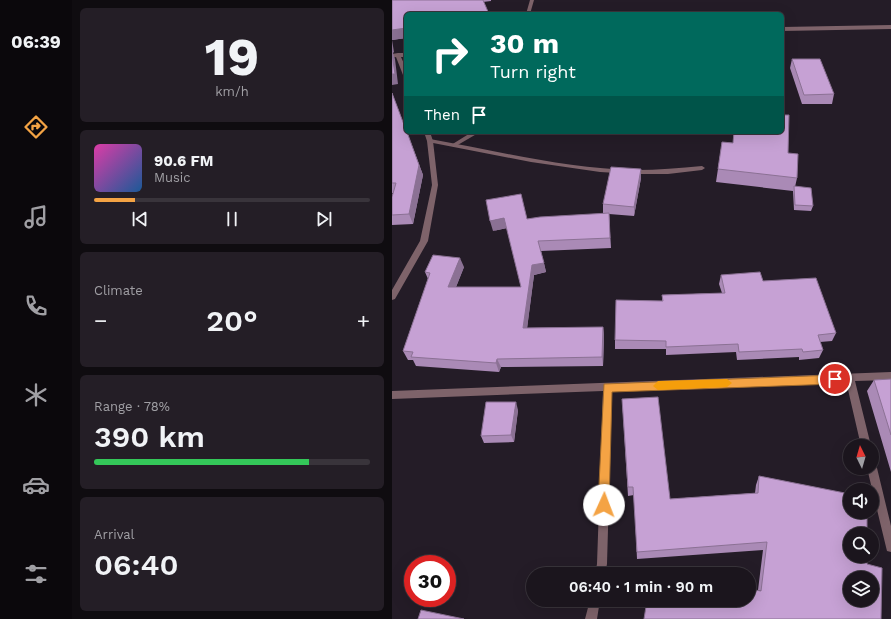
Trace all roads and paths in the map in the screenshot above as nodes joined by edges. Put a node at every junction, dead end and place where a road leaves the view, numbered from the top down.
1 (532, 0) edge
2 (529, 12) edge
3 (891, 27) edge
4 (784, 30) edge
5 (395, 56) edge
6 (404, 71) edge
7 (428, 134) edge
8 (474, 134) edge
9 (430, 141) junction
10 (454, 146) junction
11 (702, 168) dead end
12 (392, 297) edge
13 (891, 376) edge
14 (850, 379) junction
15 (608, 387) junction
16 (392, 395) edge
17 (864, 439) edge
18 (874, 475) edge
19 (891, 547) edge
20 (601, 567) edge
21 (594, 607) edge
22 (591, 619) edge

1 - 2 street
3 - 4 street
5 - 6 street
7 - 9 street
8 - 10 street
9 - 10 street
9 - 12 street
10 - 11 street
13 - 14 street
14 - 15 street
14 - 17 street
15 - 16 street
15 - 20 street
18 - 19 street
21 - 22 street

